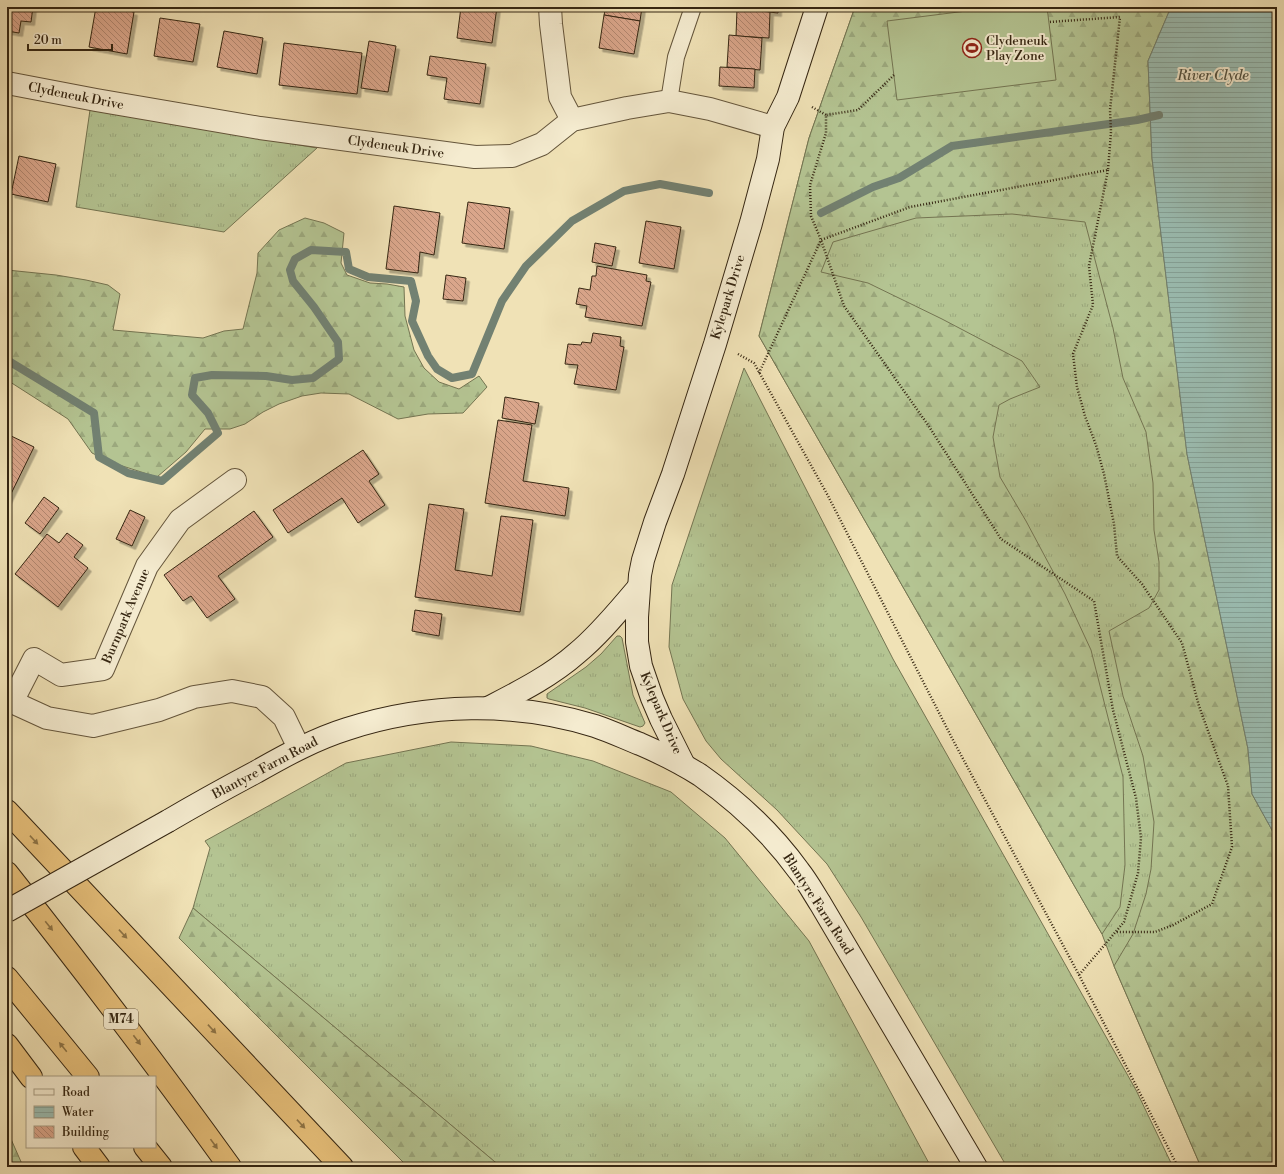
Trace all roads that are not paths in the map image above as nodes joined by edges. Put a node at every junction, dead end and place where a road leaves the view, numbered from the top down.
1 (550, 7) edge
2 (693, 7) edge
3 (817, 7) edge
4 (7, 83) edge
5 (669, 101) junction
6 (572, 120) junction
7 (773, 127) junction
8 (235, 480) dead end
9 (638, 588) junction
10 (10, 699) edge
11 (486, 708) junction
12 (298, 748) junction
13 (684, 765) junction
14 (7, 811) edge
15 (7, 873) edge
16 (7, 911) edge
17 (7, 978) edge
18 (7, 1045) edge
19 (30, 1076) edge
20 (87, 1076) edge
21 (85, 1148) edge
22 (146, 1148) edge
23 (99, 1167) edge
24 (161, 1167) edge
25 (230, 1167) edge
26 (342, 1167) edge
27 (976, 1167) edge

1 - 6 street
2 - 5 lane
3 - 7 street, Kylepark Drive
4 - 6 street, Clydeneuk Drive
5 - 6 street, Clydeneuk Drive
5 - 7 street, Clydeneuk Drive
7 - 9 street, Kylepark Drive
8 - 10 street, Burnpark Avenue
9 - 11 street
9 - 13 street, Kylepark Drive
10 - 12 street, Burnpark Avenue
11 - 12 street, Blantyre Farm Road
11 - 13 street, Blantyre Farm Road
12 - 16 street, Blantyre Farm Road, bridge
13 - 27 street, Blantyre Farm Road
14 -> 26 highway
15 -> 25 highway, M74
20 -> 17 highway
18 - 19 highway
21 - 23 highway
22 - 24 highway

